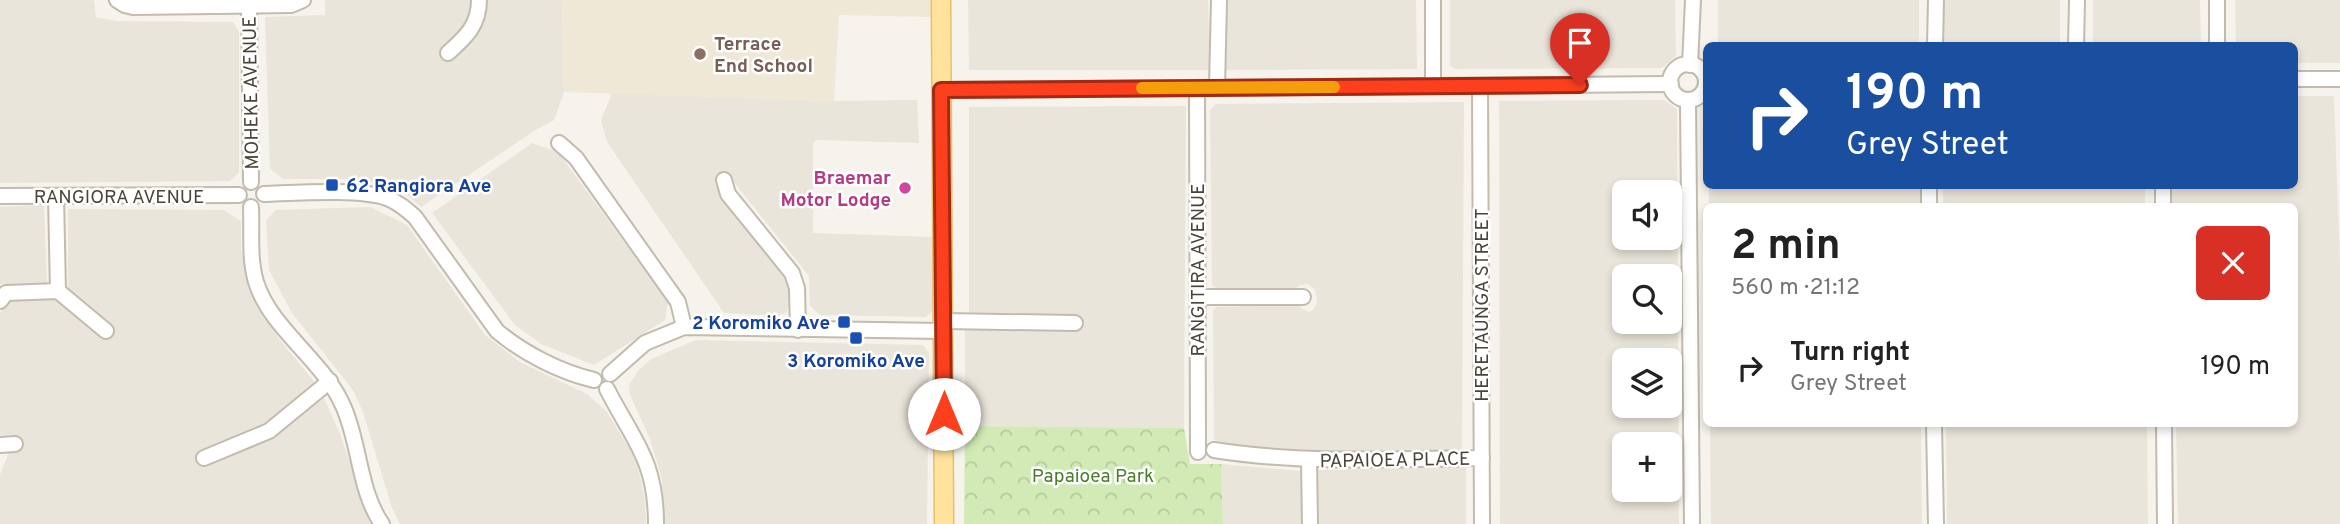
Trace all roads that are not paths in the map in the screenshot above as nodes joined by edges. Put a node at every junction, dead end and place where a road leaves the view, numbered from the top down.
1 (117, 0) edge
2 (303, 0) edge
3 (479, 0) edge
4 (941, 0) edge
5 (1219, 0) edge
6 (1433, 0) edge
7 (1693, 0) edge
8 (1936, 0) edge
9 (2077, 0) edge
10 (2217, 0) edge
11 (249, 5) junction
12 (1936, 42) edge
13 (2076, 42) edge
14 (2217, 42) edge
15 (448, 53) dead end
16 (1690, 65) junction
17 (1703, 74) edge
18 (2298, 79) edge
19 (2340, 79) edge
20 (1671, 84) junction
21 (1433, 86) junction
22 (1480, 86) junction
23 (1197, 88) junction
24 (1217, 88) junction
25 (941, 90) junction
26 (1703, 90) edge
27 (1688, 100) junction
28 (559, 143) dead end
29 (724, 180) dead end
30 (251, 182) junction
31 (264, 194) junction
32 (239, 195) junction
33 (0, 196) edge
34 (56, 196) junction
35 (251, 207) junction
36 (58, 292) junction
37 (1197, 297) junction
38 (1303, 298) dead end
39 (0, 301) edge
40 (1699, 312) edge
41 (1074, 323) dead end
42 (943, 326) junction
43 (684, 327) junction
44 (798, 330) junction
45 (106, 331) dead end
46 (330, 381) junction
47 (608, 381) junction
48 (1934, 427) edge
49 (2164, 427) edge
50 (1214, 450) dead end
51 (1198, 452) dead end
52 (204, 458) dead end
53 (1482, 458) junction
54 (1309, 460) junction
55 (382, 524) edge
56 (656, 524) edge
57 (944, 524) edge
58 (1310, 524) edge
59 (1482, 524) edge
60 (1692, 524) edge
61 (1936, 524) edge
62 (2165, 524) edge

1 - 11 street
2 - 11 street
3 - 15 street
4 - 25 main road
5 - 24 street
6 - 21 street
7 - 16 street
8 - 12 street
9 - 13 street
10 - 14 street
11 - 30 street, MOHEKE AVENUE
16 - 17 street
16 - 20 street
18 - 19 street
20 - 22 street
20 - 27 street
21 - 22 street
21 - 24 street
22 - 53 street, HERETAUNGA STREET
23 - 24 street
23 - 25 street
23 - 37 street, RANGITIRA AVENUE
25 - 42 main road
26 - 27 street
27 - 40 street
28 - 43 street
29 - 44 street
30 - 31 street
30 - 32 street
31 - 35 street
31 - 47 street
32 - 34 street, RANGIORA AVENUE
32 - 35 street
33 - 34 street, RANGIORA AVENUE
34 - 36 street
35 - 46 street
36 - 39 street
36 - 45 street
37 - 38 street
37 - 51 street, RANGITIRA AVENUE
40 - 60 street
41 - 42 street
42 - 44 street
42 - 57 main road
43 - 44 street
43 - 47 street
46 - 52 street
46 - 55 street
47 - 56 street
48 - 61 street
49 - 62 street
50 - 54 street, PAPAIOEA PLACE
53 - 54 street, PAPAIOEA PLACE
53 - 59 street, HERETAUNGA STREET
54 - 58 street, PAPAIOEA PLACE

